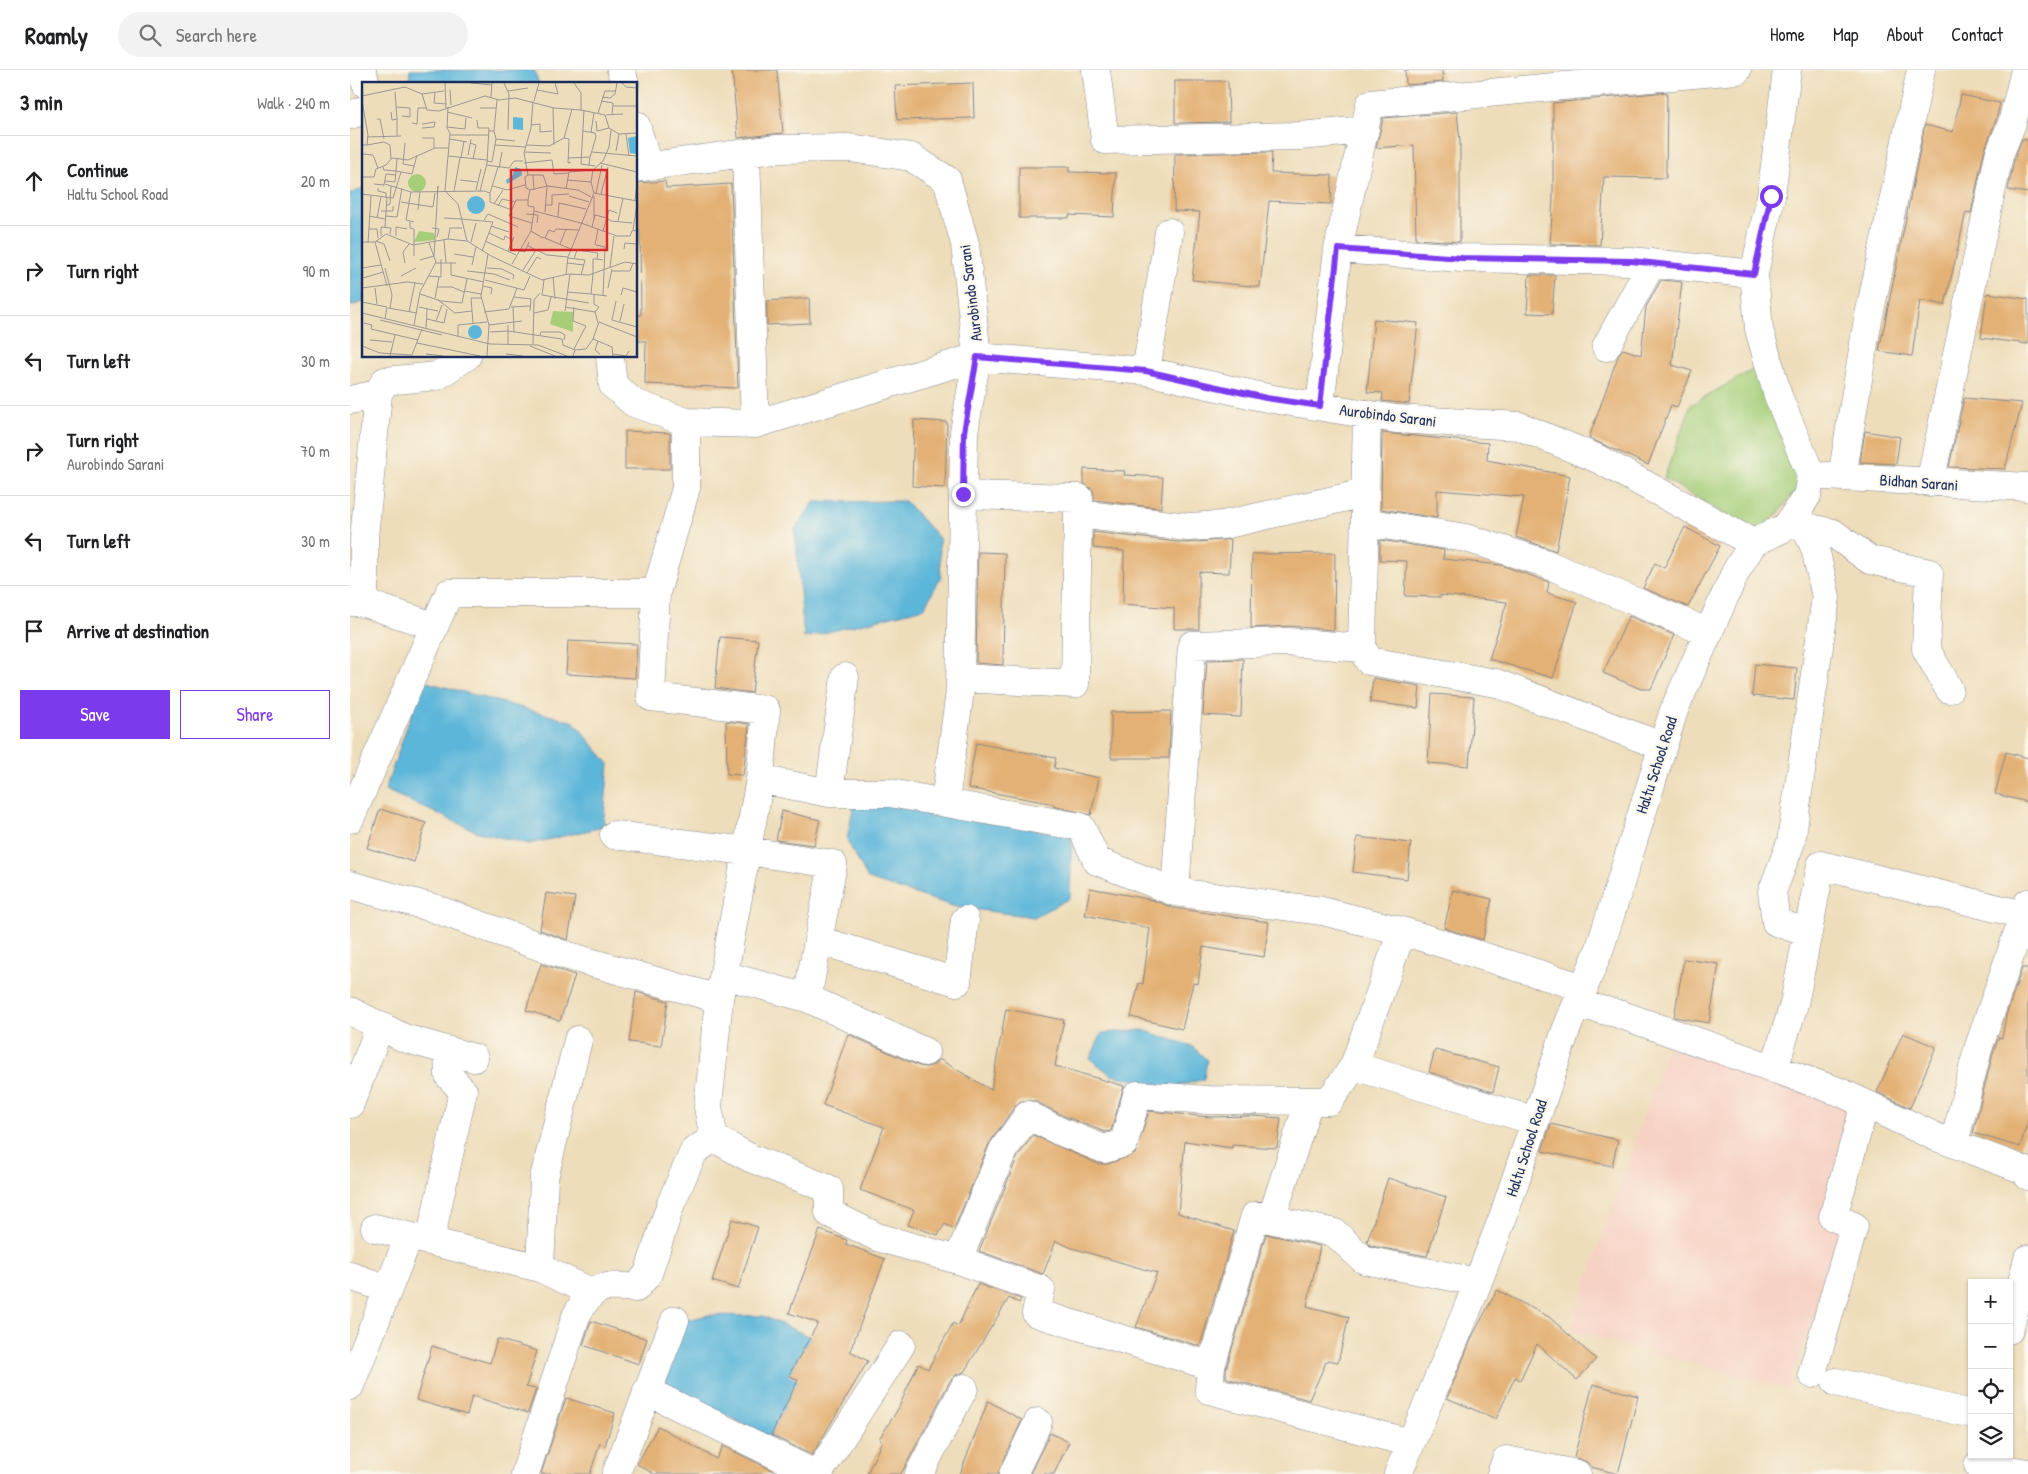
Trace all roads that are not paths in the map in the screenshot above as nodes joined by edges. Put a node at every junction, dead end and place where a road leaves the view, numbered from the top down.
1 (1096, 70) edge
2 (1737, 70) edge
3 (1788, 70) edge
4 (1921, 70) edge
5 (2025, 70) edge
6 (362, 111) edge
7 (350, 115) edge
8 (1364, 130) junction
9 (638, 139) edge
10 (746, 153) junction
11 (642, 167) edge
12 (1168, 232) dead end
13 (1338, 249) junction
14 (1652, 263) junction
15 (1754, 274) junction
16 (1606, 347) dead end
17 (977, 357) junction
18 (464, 358) edge
19 (610, 358) edge
20 (1146, 371) junction
21 (378, 394) junction
22 (350, 400) edge
23 (1320, 406) junction
24 (1367, 414) junction
25 (686, 422) junction
26 (755, 424) junction
27 (1811, 475) junction
28 (1842, 477) junction
29 (1930, 483) junction
30 (2028, 487) edge
31 (1365, 493) junction
32 (963, 494) junction
33 (1078, 514) junction
34 (1801, 518) junction
35 (1364, 522) junction
36 (1753, 543) junction
37 (656, 593) junction
38 (357, 602) edge
39 (434, 626) junction
40 (1709, 633) junction
41 (1362, 648) junction
42 (845, 677) dead end
43 (960, 678) junction
44 (1949, 689) dead end
45 (1662, 746) junction
46 (360, 772) edge
47 (760, 779) junction
48 (829, 793) junction
49 (945, 802) junction
50 (350, 819) edge
51 (614, 835) dead end
52 (747, 851) junction
53 (350, 885) edge
54 (1175, 892) junction
55 (2026, 909) edge
56 (965, 920) dead end
57 (1402, 931) junction
58 (1808, 933) junction
59 (818, 940) junction
60 (722, 987) junction
61 (1580, 996) junction
62 (806, 998) junction
63 (350, 1011) edge
64 (380, 1026) junction
65 (578, 1040) dead end
66 (925, 1052) dead end
67 (1354, 1066) junction
68 (1774, 1069) junction
69 (1309, 1101) junction
70 (350, 1104) edge
71 (1865, 1104) junction
72 (1535, 1121) junction
73 (714, 1138) junction
74 (1954, 1143) junction
75 (2027, 1170) edge
76 (1255, 1216) junction
77 (375, 1228) dead end
78 (419, 1239) junction
79 (2028, 1259) edge
80 (958, 1260) junction
81 (540, 1268) junction
82 (350, 1276) edge
83 (1478, 1282) junction
84 (388, 1289) junction
85 (593, 1293) junction
86 (675, 1320) dead end
87 (2011, 1324) edge
88 (901, 1345) dead end
89 (1211, 1366) junction
90 (350, 1386) edge
91 (964, 1388) dead end
92 (647, 1391) junction
93 (1968, 1413) edge
94 (1038, 1422) dead end
95 (1411, 1443) junction
96 (1978, 1465) edge
97 (806, 1472) edge
98 (2028, 1472) edge
99 (525, 1474) edge
100 (616, 1474) edge
101 (919, 1474) edge
102 (1014, 1474) edge
103 (1398, 1474) edge
104 (1501, 1474) edge
105 (1577, 1474) edge

1 - 8 street
2 - 8 street
3 - 15 street
4 - 28 street
5 - 29 street
6 - 7 street
8 - 13 street
9 - 11 street
10 - 11 street, Aurobindo Sarani
10 - 17 street, Aurobindo Sarani
10 - 26 street
12 - 20 street
13 - 14 street
13 - 23 street
14 - 15 street
14 - 16 street
15 - 27 street
17 - 20 street, Aurobindo Sarani
17 - 26 street
17 - 32 street
18 - 21 street
19 - 25 street
20 - 23 street, Aurobindo Sarani
21 - 22 street
21 - 38 street
23 - 24 street, Aurobindo Sarani
24 - 31 street
24 - 36 street, Aurobindo Sarani
25 - 26 street
25 - 37 street
27 - 28 street, Bidhan Sarani
27 - 34 street
28 - 29 street, Bidhan Sarani
29 - 30 street, Bidhan Sarani
31 - 33 street
31 - 35 street
32 - 33 street
32 - 43 street
33 - 43 street
34 - 36 street
34 - 44 street
34 - 58 street
35 - 40 street
35 - 41 street
36 - 40 street, Haltu School Road
37 - 39 street
37 - 47 street
38 - 39 street
39 - 46 street
40 - 45 street, Haltu School Road
41 - 45 street
41 - 54 street
42 - 48 street
43 - 49 street
45 - 61 street, Haltu School Road
46 - 50 street
47 - 48 street
47 - 52 street
48 - 49 street
49 - 54 street
51 - 52 street
52 - 59 street
52 - 60 street
53 - 60 street
54 - 57 street
55 - 58 street
55 - 74 street
56 - 59 street
57 - 61 street
57 - 67 street
58 - 68 street
59 - 62 street
60 - 62 street
60 - 73 street
61 - 68 street
61 - 72 street, Haltu School Road
62 - 66 street
63 - 64 street
64 - 70 street
64 - 78 street
65 - 81 street
67 - 69 street
67 - 72 street
68 - 71 street
69 - 76 street
69 - 80 street
71 - 74 street
71 - 93 street
72 - 83 street, Haltu School Road
73 - 80 street
73 - 85 street
74 - 75 street
76 - 83 street
76 - 89 street
77 - 78 street
78 - 81 street
78 - 84 street
79 - 87 street
80 - 89 street
81 - 85 street
82 - 84 street
83 - 95 street, Haltu School Road
84 - 90 street
85 - 99 street
86 - 92 street
88 - 97 street
89 - 95 street
91 - 101 street
92 - 97 street
92 - 100 street
94 - 102 street
95 - 103 street, Haltu School Road
96 - 98 street
104 - 105 street

